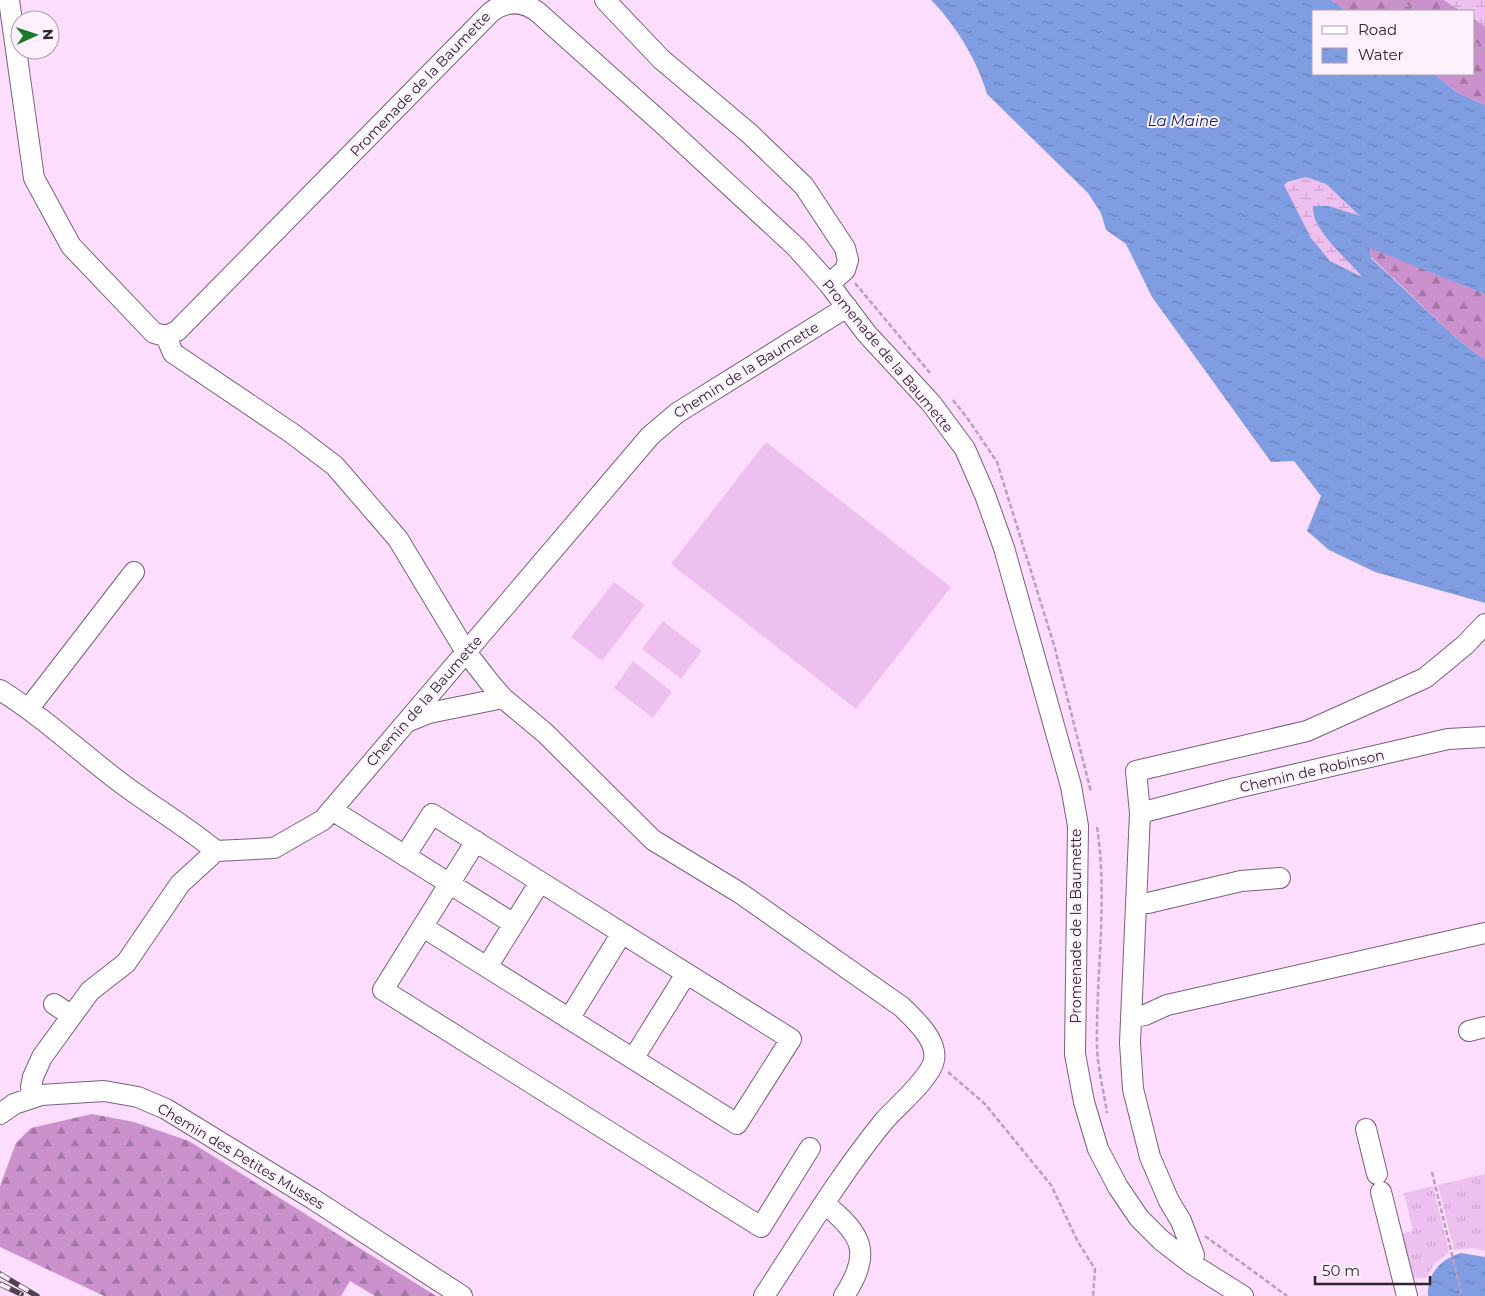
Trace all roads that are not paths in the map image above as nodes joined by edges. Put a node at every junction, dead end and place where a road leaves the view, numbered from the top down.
1 (9, 0) edge
2 (606, 0) edge
3 (829, 284) junction
4 (847, 307) junction
5 (172, 334) junction
6 (134, 572) dead end
7 (1485, 624) edge
8 (466, 652) junction
9 (0, 690) edge
10 (502, 698) junction
11 (29, 708) junction
12 (407, 722) junction
13 (1485, 737) edge
14 (332, 810) junction
15 (1140, 814) junction
16 (476, 841) junction
17 (216, 851) junction
18 (405, 856) junction
19 (1280, 878) dead end
20 (540, 882) junction
21 (450, 884) junction
22 (1137, 903) junction
23 (514, 924) junction
24 (423, 927) junction
25 (622, 933) junction
26 (1485, 933) edge
27 (487, 967) junction
28 (686, 974) junction
29 (54, 1004) dead end
30 (72, 1016) junction
31 (1132, 1017) junction
32 (569, 1018) junction
33 (633, 1059) junction
34 (33, 1097) junction
35 (0, 1114) edge
36 (1366, 1129) dead end
37 (810, 1148) dead end
38 (825, 1204) junction
39 (1181, 1221) junction
40 (1166, 1244) junction
41 (1192, 1264) junction
42 (462, 1296) edge
43 (764, 1296) edge
44 (844, 1296) edge
45 (1243, 1296) edge
46 (1407, 1296) edge

1 - 5 street
2 - 3 street
3 - 4 street, Promenade de la Baumette
3 - 5 street, Promenade de la Baumette
4 - 8 street, Chemin de la Baumette
4 - 40 street, Promenade de la Baumette
5 - 8 street
6 - 11 street
7 - 15 street
8 - 10 street
8 - 12 street, Chemin de la Baumette
9 - 11 street
10 - 12 street
10 - 38 street
11 - 17 street
12 - 14 street, Chemin de la Baumette
13 - 15 street, Chemin de Robinson
14 - 17 street, Chemin de la Baumette
14 - 18 street
15 - 22 street
16 - 18 street
16 - 20 street
16 - 21 street
17 - 30 street
18 - 21 street
19 - 22 street
20 - 23 street
20 - 25 street
21 - 23 street
21 - 24 street
22 - 31 street
23 - 27 street
24 - 27 street
24 - 37 street
25 - 28 street
25 - 32 street
26 - 31 street
27 - 32 street
28 - 33 street
28 - 33 street
29 - 30 street
30 - 34 street
31 - 39 street
32 - 33 street
34 - 35 street, Chemin des Petites Musses
34 - 42 street, Chemin des Petites Musses
36 - 46 street
38 - 43 street
38 - 44 street
39 - 40 street
39 - 41 street
40 - 41 street, Promenade de la Baumette
41 - 45 street, Promenade de la Baumette

